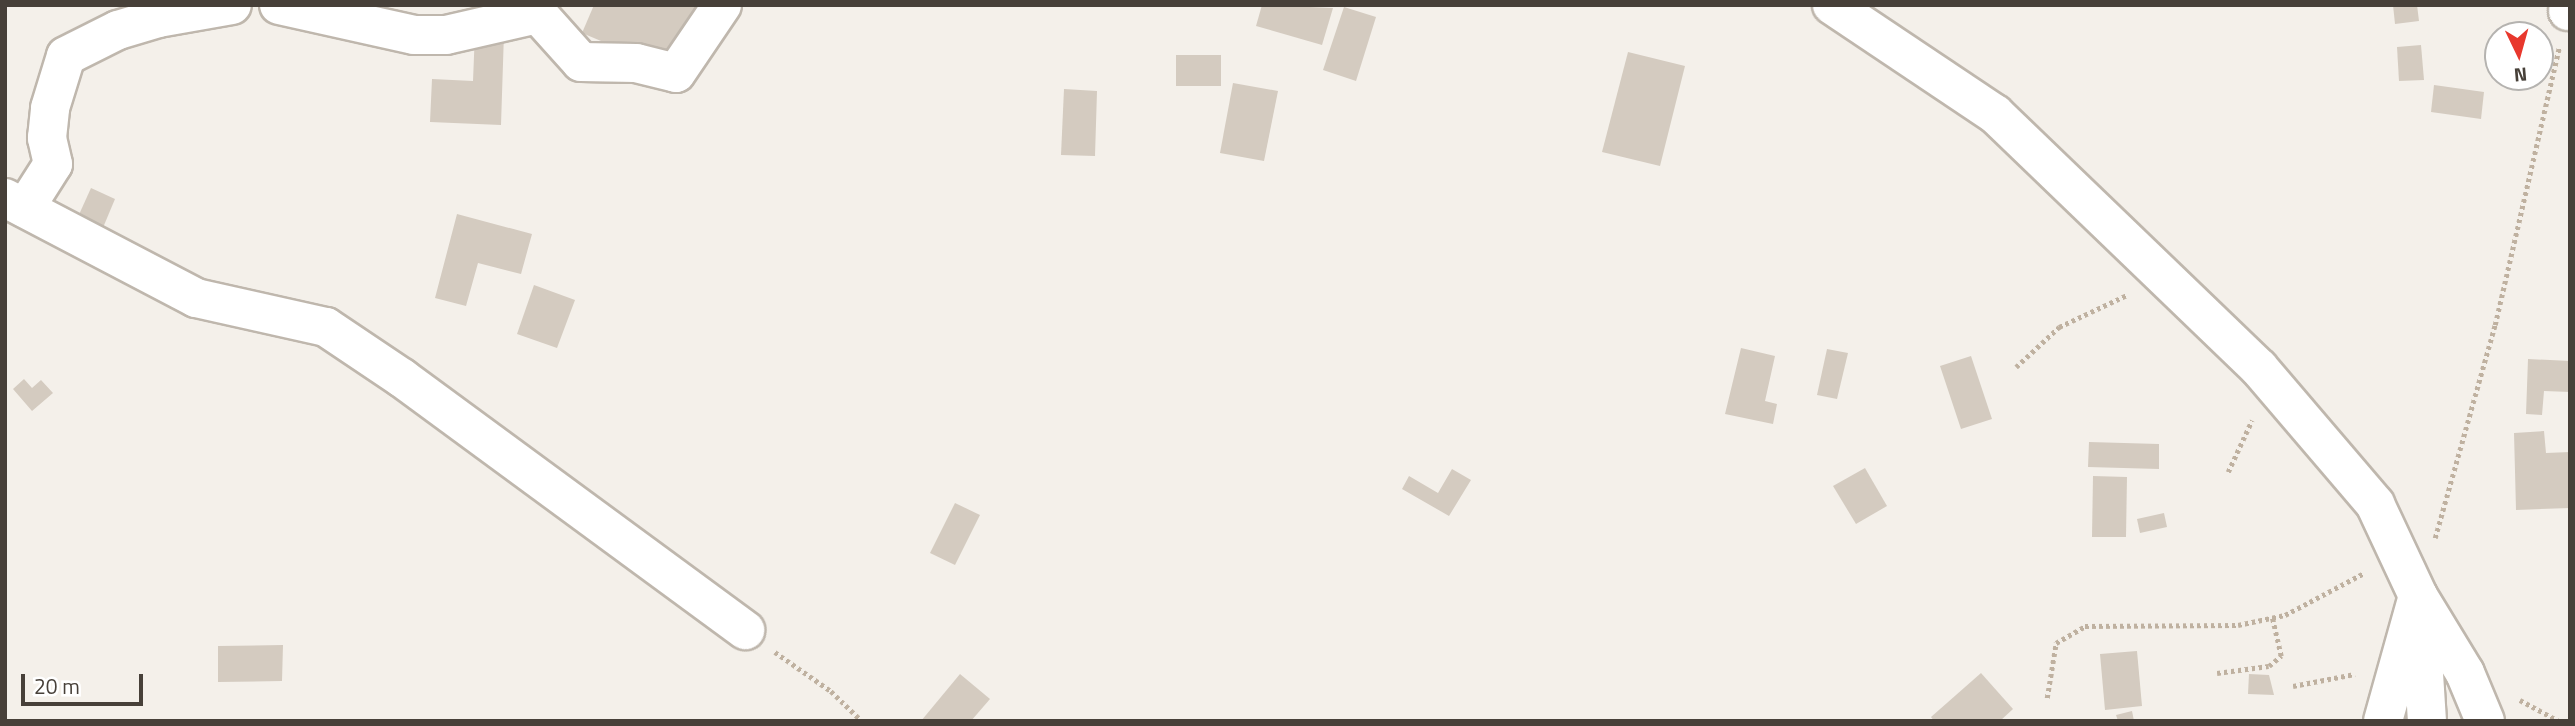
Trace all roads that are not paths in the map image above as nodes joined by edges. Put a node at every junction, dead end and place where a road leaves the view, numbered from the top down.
1 (232, 5) edge
2 (279, 5) edge
3 (722, 5) edge
4 (1832, 5) edge
5 (15, 203) edge
6 (2416, 592) junction
7 (745, 630) road end
8 (2383, 721) edge
9 (2427, 721) edge
10 (2485, 721) edge

1 - 5 street
2 - 3 street
4 - 6 street
5 - 7 street
6 - 8 street
6 - 9 street
6 - 10 street

